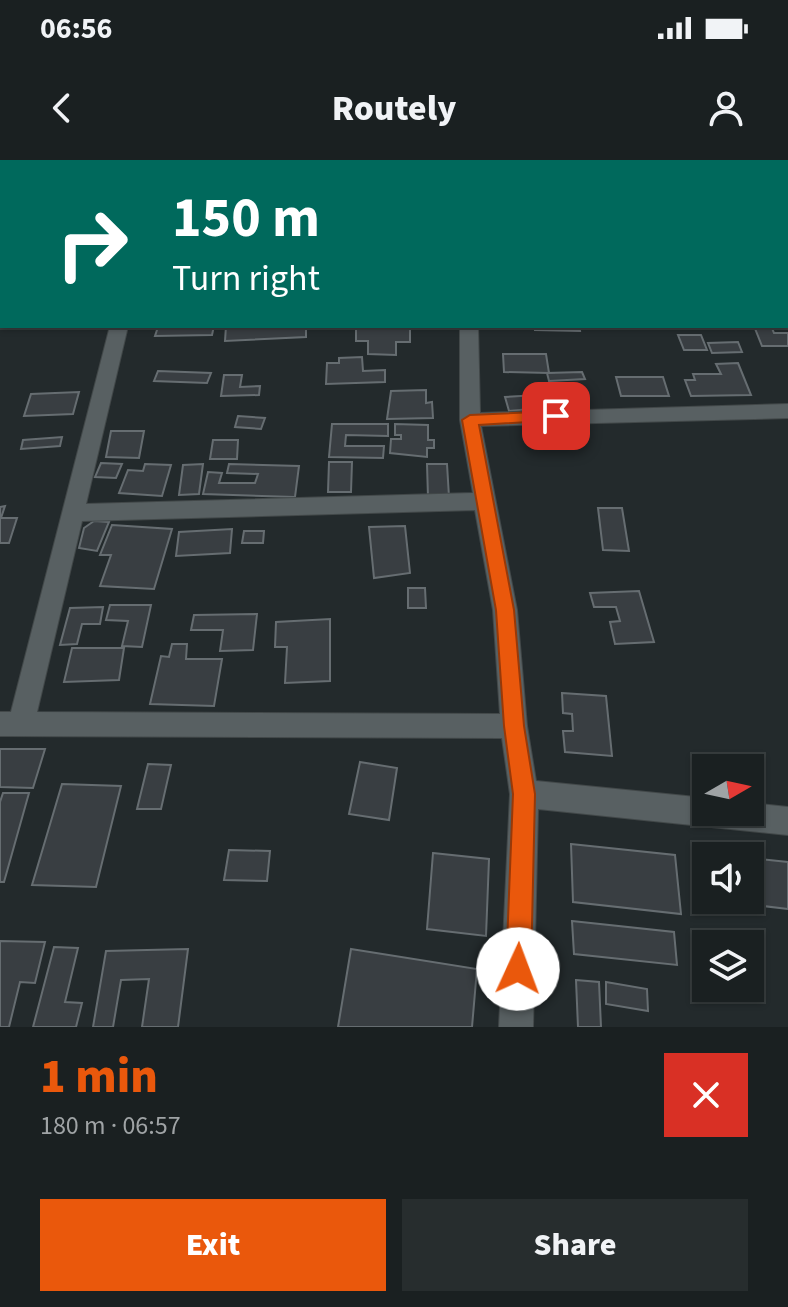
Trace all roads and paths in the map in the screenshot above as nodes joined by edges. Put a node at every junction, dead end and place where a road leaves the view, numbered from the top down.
1 (119, 328) edge
2 (469, 328) edge
3 (788, 411) edge
4 (470, 420) junction
5 (485, 501) junction
6 (73, 513) junction
7 (11, 724) edge
8 (514, 726) junction
9 (524, 794) junction
10 (788, 821) edge
11 (516, 1027) edge

1 - 6 street
2 - 4 street
3 - 4 street
4 - 5 street
5 - 6 street
5 - 8 street
6 - 7 street
7 - 8 street
8 - 9 street
9 - 10 street
9 - 11 street

